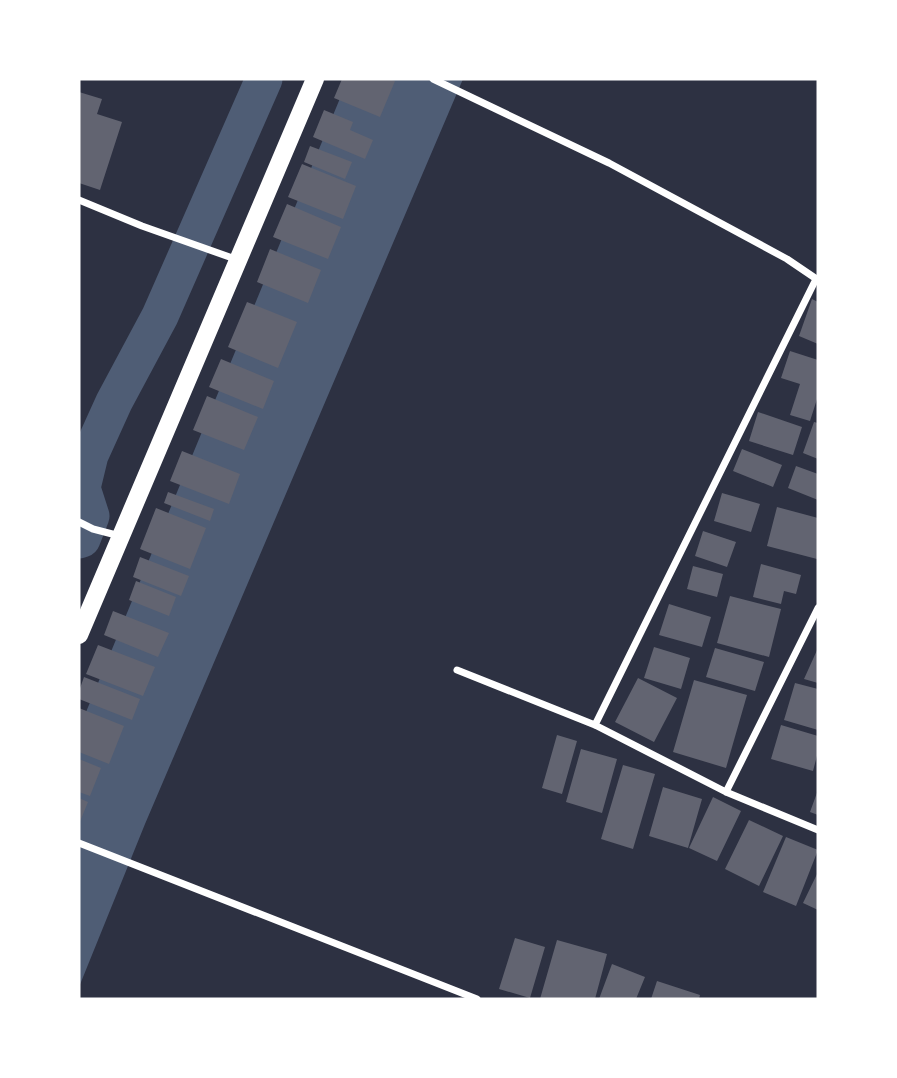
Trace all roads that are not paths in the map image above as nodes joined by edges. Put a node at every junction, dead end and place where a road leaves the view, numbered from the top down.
1 (315, 79) edge
2 (433, 79) edge
3 (79, 200) edge
4 (238, 260) junction
5 (817, 280) edge
6 (79, 522) edge
7 (120, 537) junction
8 (818, 608) edge
9 (79, 635) edge
10 (457, 670) dead end
11 (595, 725) junction
12 (726, 792) junction
13 (818, 830) edge
14 (79, 843) edge
15 (477, 999) edge

1 - 4 main road
2 - 5 street
3 - 4 street
4 - 7 main road
5 - 11 street
6 - 7 street
7 - 9 main road
8 - 12 street
10 - 11 street
11 - 12 street
12 - 13 street
14 - 15 street

